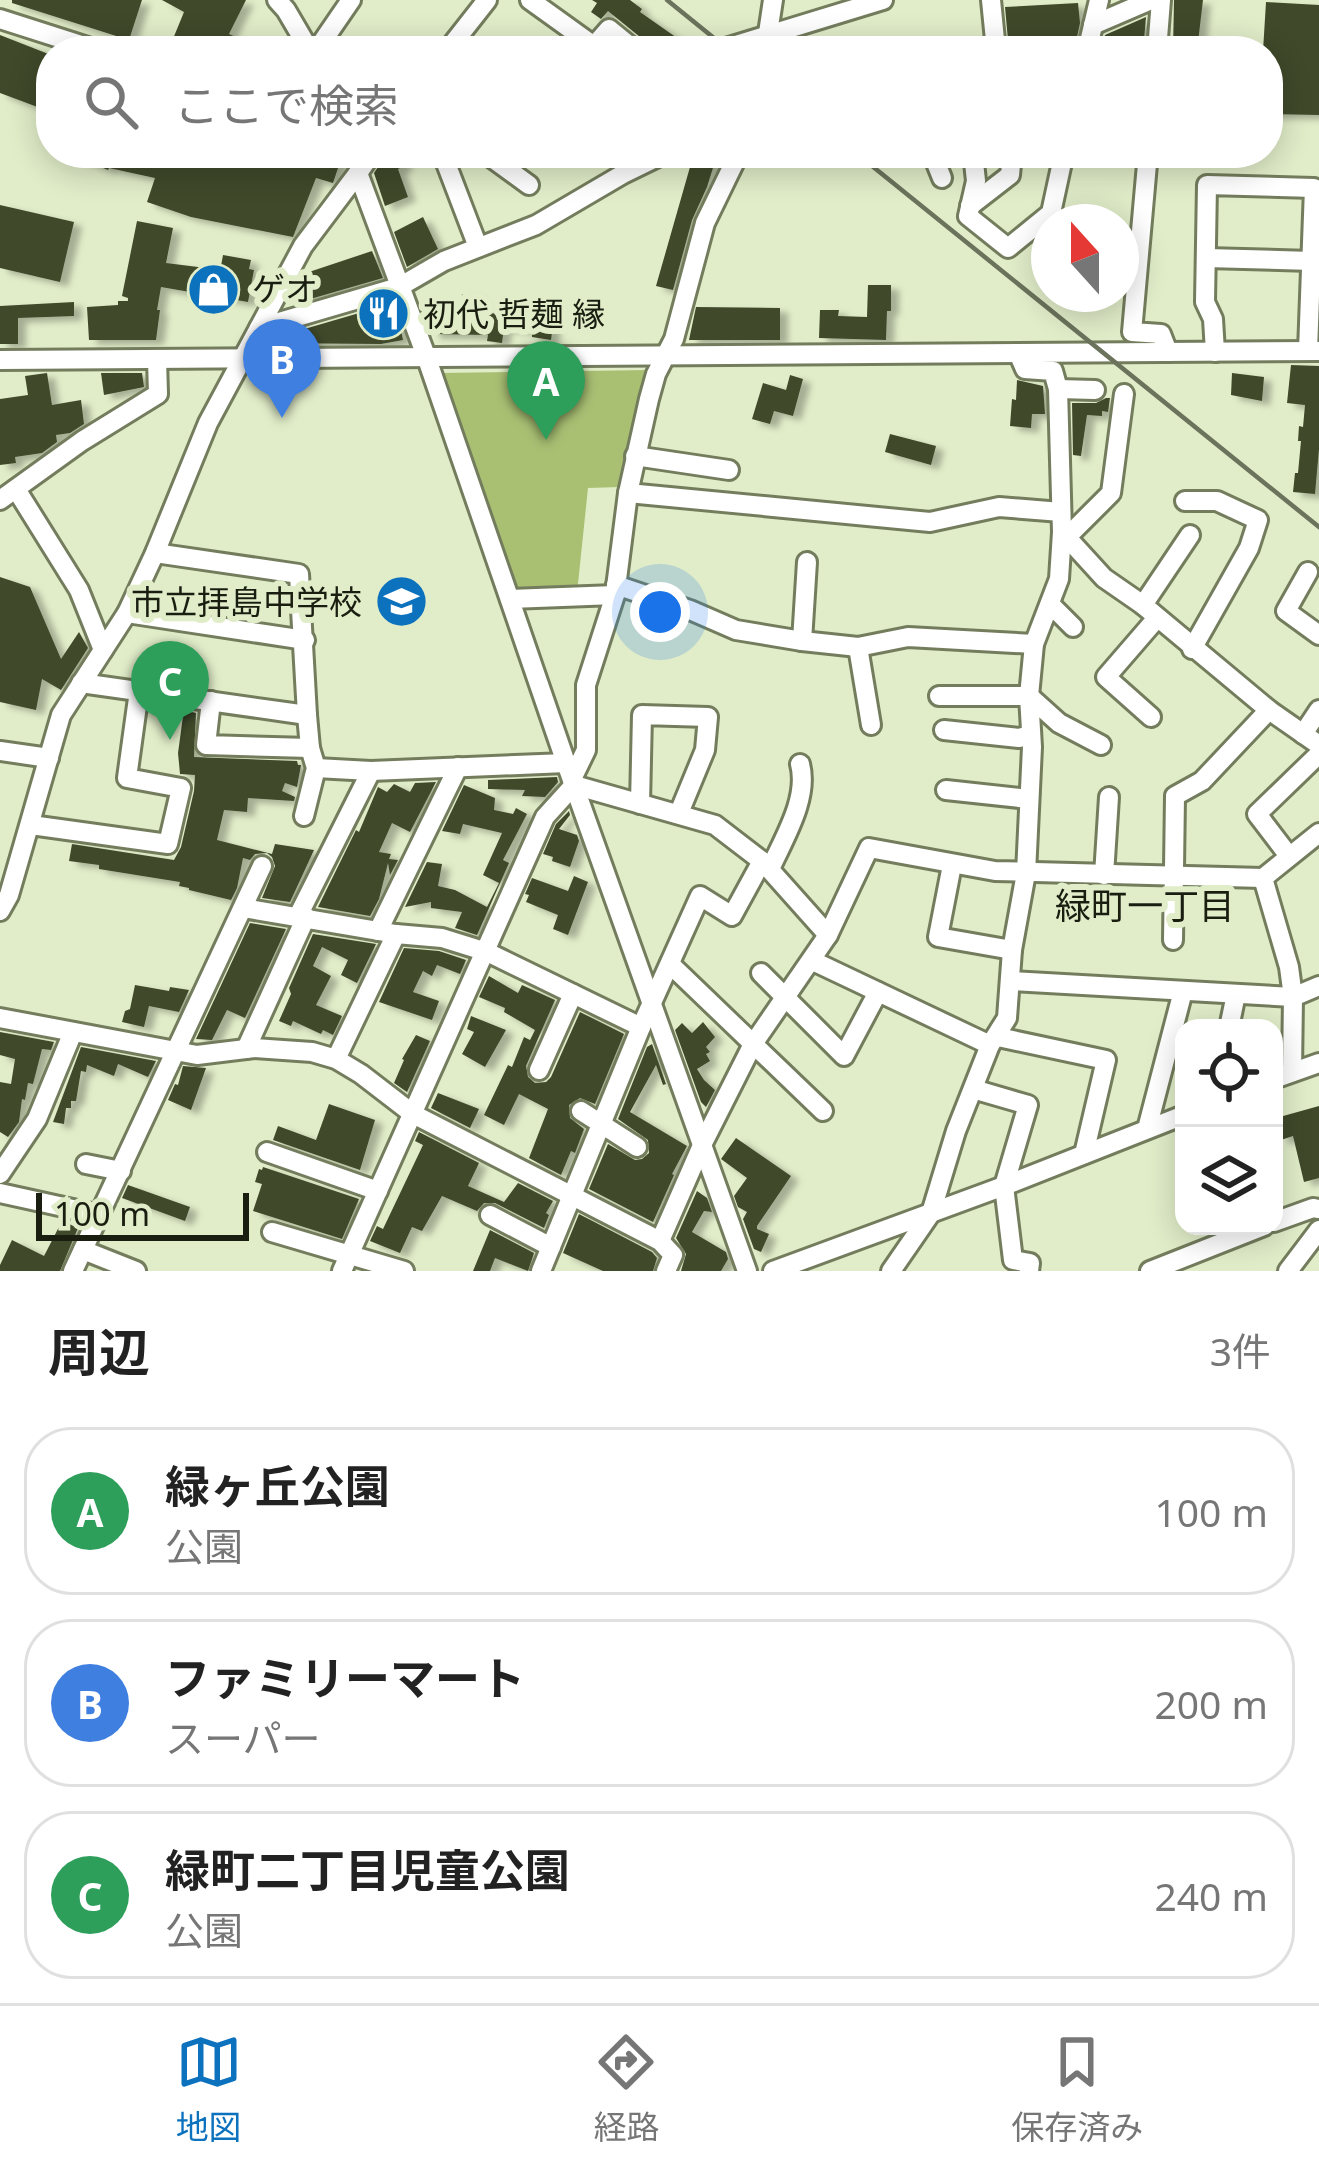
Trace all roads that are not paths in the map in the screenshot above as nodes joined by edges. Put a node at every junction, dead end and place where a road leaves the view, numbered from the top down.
1 (278, 0) edge
2 (351, 0) edge
3 (530, 0) edge
4 (753, 0) edge
5 (883, 0) edge
6 (991, 0) edge
7 (1099, 0) edge
8 (1151, 0) edge
9 (1161, 0) edge
10 (481, 2) edge
11 (770, 16) edge
12 (0, 19) edge
13 (1093, 25) junction
14 (53, 36) edge
15 (303, 36) edge
16 (324, 36) edge
17 (457, 36) edge
18 (580, 36) edge
19 (739, 36) edge
20 (995, 36) edge
21 (1090, 36) edge
22 (1158, 36) edge
23 (361, 168) edge
24 (448, 168) edge
25 (506, 168) edge
26 (635, 168) edge
27 (732, 168) edge
28 (938, 168) edge
29 (975, 168) edge
30 (1011, 168) edge
31 (1061, 168) edge
32 (1147, 168) edge
33 (358, 172) junction
34 (942, 178) dead end
35 (529, 185) dead end
36 (970, 206) junction
37 (478, 247) junction
38 (1206, 258) junction
39 (1312, 261) junction
40 (399, 287) junction
41 (260, 328) junction
42 (1313, 351) edge
43 (1168, 352) junction
44 (1216, 352) junction
45 (1018, 353) junction
46 (666, 354) junction
47 (426, 356) junction
48 (243, 358) junction
49 (158, 359) junction
50 (0, 360) edge
51 (1058, 388) junction
52 (1095, 390) dead end
53 (1124, 394) dead end
54 (635, 456) junction
55 (729, 470) dead end
56 (628, 493) junction
57 (8, 494) edge
58 (1185, 501) dead end
59 (1064, 527) junction
60 (1190, 535) dead end
61 (155, 554) junction
62 (807, 562) dead end
63 (1308, 572) dead end
64 (615, 590) junction
65 (510, 599) junction
66 (1050, 604) junction
67 (1150, 612) junction
68 (127, 613) junction
69 (1073, 627) dead end
70 (1319, 635) edge
71 (305, 640) junction
72 (802, 641) junction
73 (1034, 644) junction
74 (858, 647) junction
75 (1192, 649) junction
76 (103, 650) junction
77 (81, 682) junction
78 (139, 691) junction
79 (939, 696) dead end
80 (1029, 696) junction
81 (211, 701) junction
82 (1269, 710) junction
83 (1319, 710) edge
84 (307, 715) junction
85 (1151, 717) dead end
86 (871, 725) dead end
87 (944, 730) dead end
88 (1030, 735) junction
89 (1314, 744) edge
90 (1101, 746) dead end
91 (0, 751) edge
92 (50, 758) junction
93 (314, 758) junction
94 (800, 764) dead end
95 (458, 767) junction
96 (371, 771) junction
97 (571, 776) junction
98 (946, 790) dead end
99 (1109, 796) dead end
100 (1029, 799) junction
101 (640, 804) junction
102 (680, 812) junction
103 (304, 816) dead end
104 (31, 825) junction
105 (1319, 833) edge
106 (1289, 856) junction
107 (766, 865) junction
108 (262, 866) dead end
109 (952, 866) junction
110 (1026, 873) junction
111 (1104, 875) junction
112 (1173, 877) junction
113 (1263, 878) junction
114 (243, 908) junction
115 (0, 911) edge
116 (302, 916) junction
117 (387, 933) junction
118 (828, 935) junction
119 (1173, 940) dead end
120 (1012, 950) junction
121 (487, 952) junction
122 (813, 961) junction
123 (670, 964) junction
124 (761, 973) dead end
125 (1011, 981) junction
126 (1319, 986) edge
127 (1184, 991) junction
128 (878, 992) junction
129 (573, 994) junction
130 (1236, 994) junction
131 (784, 998) junction
132 (1293, 998) junction
133 (652, 1003) junction
134 (0, 1018) edge
135 (1231, 1019) edge
136 (641, 1028) junction
137 (73, 1032) junction
138 (994, 1041) junction
139 (753, 1044) junction
140 (247, 1049) junction
141 (178, 1051) junction
142 (336, 1058) junction
143 (1319, 1063) edge
144 (539, 1070) dead end
145 (1283, 1076) edge
146 (973, 1089) junction
147 (581, 1111) dead end
148 (823, 1111) dead end
149 (413, 1114) junction
150 (1175, 1118) edge
151 (601, 1124) junction
152 (1148, 1129) junction
153 (703, 1143) junction
154 (637, 1147) dead end
155 (267, 1152) dead end
156 (1084, 1154) junction
157 (86, 1164) dead end
158 (121, 1171) junction
159 (0, 1174) edge
160 (1004, 1186) junction
161 (378, 1191) junction
162 (0, 1192) edge
163 (571, 1195) junction
164 (1319, 1209) edge
165 (931, 1213) junction
166 (100, 1215) junction
167 (490, 1216) dead end
168 (1283, 1219) edge
169 (1319, 1230) edge
170 (272, 1232) dead end
171 (1217, 1236) edge
172 (660, 1240) junction
173 (83, 1250) junction
174 (346, 1262) edge
175 (548, 1264) edge
176 (73, 1271) edge
177 (136, 1271) edge
178 (404, 1271) edge
179 (666, 1271) edge
180 (747, 1271) edge
181 (773, 1271) edge
182 (891, 1271) edge
183 (1029, 1271) edge
184 (1150, 1271) edge
185 (1288, 1271) edge

1 - 15 street
2 - 16 street
3 - 18 street
4 - 11 street
5 - 11 street
6 - 20 street
7 - 13 street
8 - 13 street
9 - 22 street
10 - 17 street
11 - 19 street
12 - 14 street
13 - 21 street
23 - 33 street
24 - 37 street
25 - 35 street
26 - 37 street
27 - 46 street
28 - 34 street
29 - 36 street
30 - 36 street
31 - 36 street
32 - 43 street
33 - 40 street
33 - 41 street
37 - 40 street
38 - 39 street
38 - 39 street
38 - 44 street
39 - 42 street
40 - 41 street
40 - 47 street
41 - 48 street
42 - 44 street
43 - 44 street
43 - 45 street
45 - 46 street
45 - 51 street
46 - 47 street
46 - 54 street
47 - 48 street
47 - 65 street
48 - 49 street
48 - 61 street
49 - 50 street
49 - 57 street
51 - 52 street
51 - 59 street
53 - 59 street
54 - 55 street
54 - 56 street
56 - 59 street
56 - 64 street
57 - 76 street
58 - 75 street
59 - 66 street
59 - 67 street
60 - 67 street
61 - 68 street
61 - 71 street
62 - 72 street
63 - 70 street
64 - 65 street
64 - 72 street
64 - 97 street
65 - 97 street
66 - 69 street
66 - 73 street
67 - 75 street
67 - 85 street
68 - 71 street
68 - 76 street
71 - 84 street
72 - 74 street
73 - 74 street
73 - 80 street
74 - 86 street
75 - 82 street
76 - 77 street
77 - 78 street
77 - 92 street
78 - 81 street
78 - 104 street
79 - 80 street
80 - 88 street
80 - 90 street
81 - 84 street
81 - 93 street
82 - 89 street
82 - 112 street
83 - 89 street
84 - 93 street
87 - 88 street
88 - 100 street
89 - 106 street
91 - 92 street
92 - 104 street
93 - 96 street
93 - 103 street
94 - 107 street
95 - 96 street
95 - 97 street
95 - 117 street
96 - 116 street
97 - 101 street
97 - 121 street
97 - 133 street
98 - 100 street
99 - 111 street
100 - 110 street
101 - 102 street
101 - 102 street
102 - 107 street
104 - 115 street
105 - 106 street
106 - 113 street
107 - 118 street
107 - 123 street
108 - 114 street
109 - 110 street
109 - 118 street
109 - 120 street
110 - 111 street
110 - 120 street
111 - 112 street
112 - 113 street
112 - 119 street
113 - 132 street
114 - 116 street
114 - 141 street
116 - 117 street
116 - 140 street
117 - 121 street
117 - 142 street
118 - 122 street
120 - 125 street
121 - 129 street
121 - 149 street
122 - 128 street
122 - 131 street
123 - 133 street
123 - 139 street
124 - 131 street
125 - 127 street
125 - 138 street
126 - 132 street
127 - 130 street
127 - 152 street
128 - 131 street
128 - 138 street
129 - 136 street
129 - 144 street
130 - 132 street
130 - 135 street
131 - 139 street
132 - 145 street
133 - 136 street
133 - 153 street
134 - 137 street
136 - 151 street
137 - 141 street
137 - 159 street
138 - 146 street
138 - 156 street
139 - 148 street
139 - 153 street
140 - 141 street
140 - 142 street
141 - 158 street
142 - 149 street
143 - 145 street
146 - 160 street
146 - 165 street
147 - 151 street
149 - 161 street
149 - 163 street
150 - 152 street
151 - 154 street
151 - 163 street
152 - 156 street
153 - 172 street
153 - 180 street
155 - 161 street
156 - 160 street
157 - 158 street
158 - 166 street
160 - 165 street
160 - 183 street
161 - 174 street
162 - 166 street
163 - 172 street
163 - 175 street
164 - 168 street
165 - 181 street
165 - 182 street
166 - 173 street
167 - 175 street
169 - 185 street
170 - 174 street
171 - 184 street
172 - 179 street
173 - 176 street
173 - 177 street
174 - 178 street

